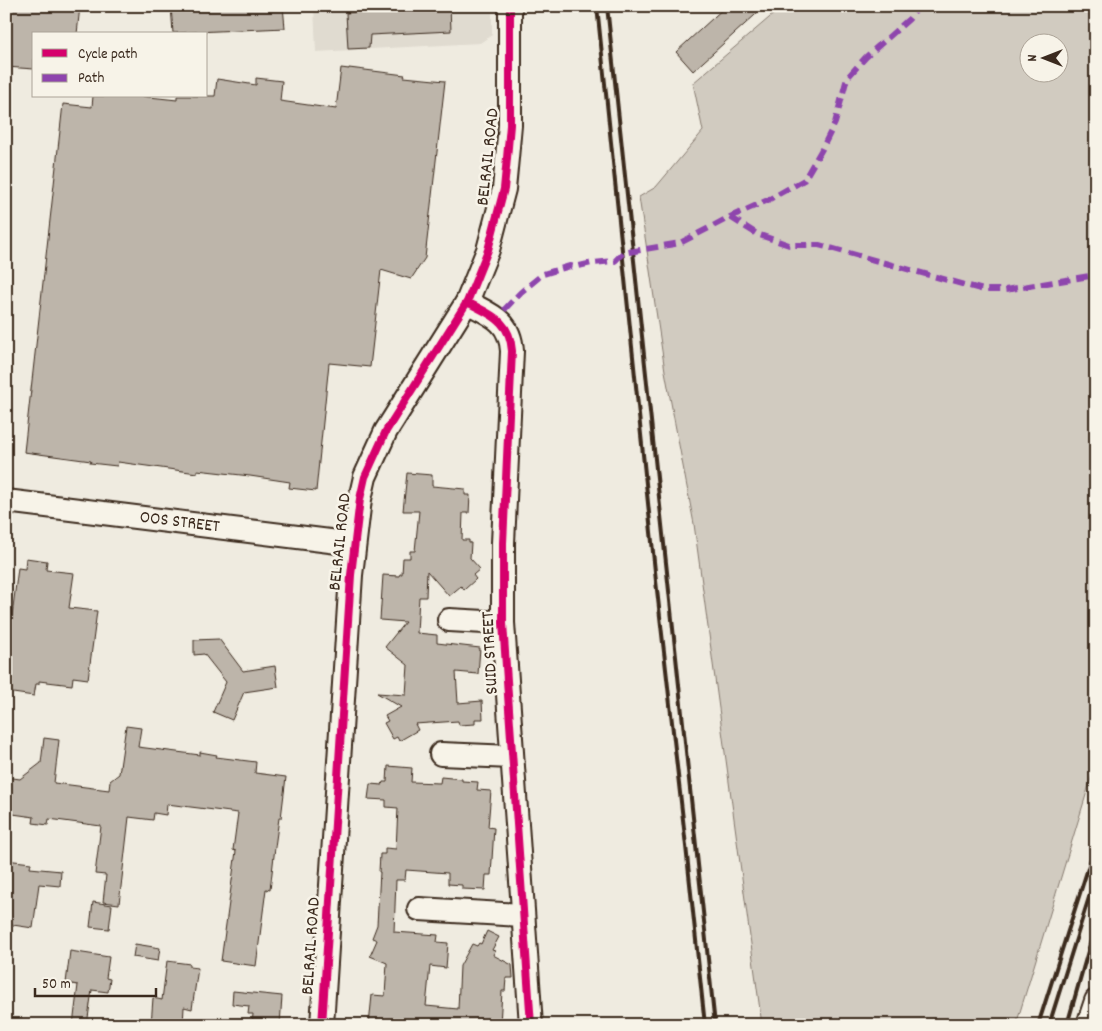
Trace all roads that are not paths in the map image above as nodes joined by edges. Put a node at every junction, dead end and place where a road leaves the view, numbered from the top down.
1 (510, 6) edge
2 (467, 302) junction
3 (6, 501) edge
4 (354, 544) junction
5 (450, 620) dead end
6 (503, 623) junction
7 (441, 754) dead end
8 (512, 757) junction
9 (419, 909) dead end
10 (522, 915) junction
11 (1096, 1001) edge
12 (322, 1025) edge
13 (531, 1025) edge
14 (1088, 1025) edge

1 - 2 street, BELRAIL ROAD
2 - 4 street, BELRAIL ROAD
2 - 6 street, SUID STREET
3 - 4 street, OOS STREET
4 - 12 street, BELRAIL ROAD
5 - 6 street
6 - 8 street, SUID STREET
7 - 8 street
8 - 10 street, SUID STREET
9 - 10 street
10 - 13 street, SUID STREET
11 - 14 street

